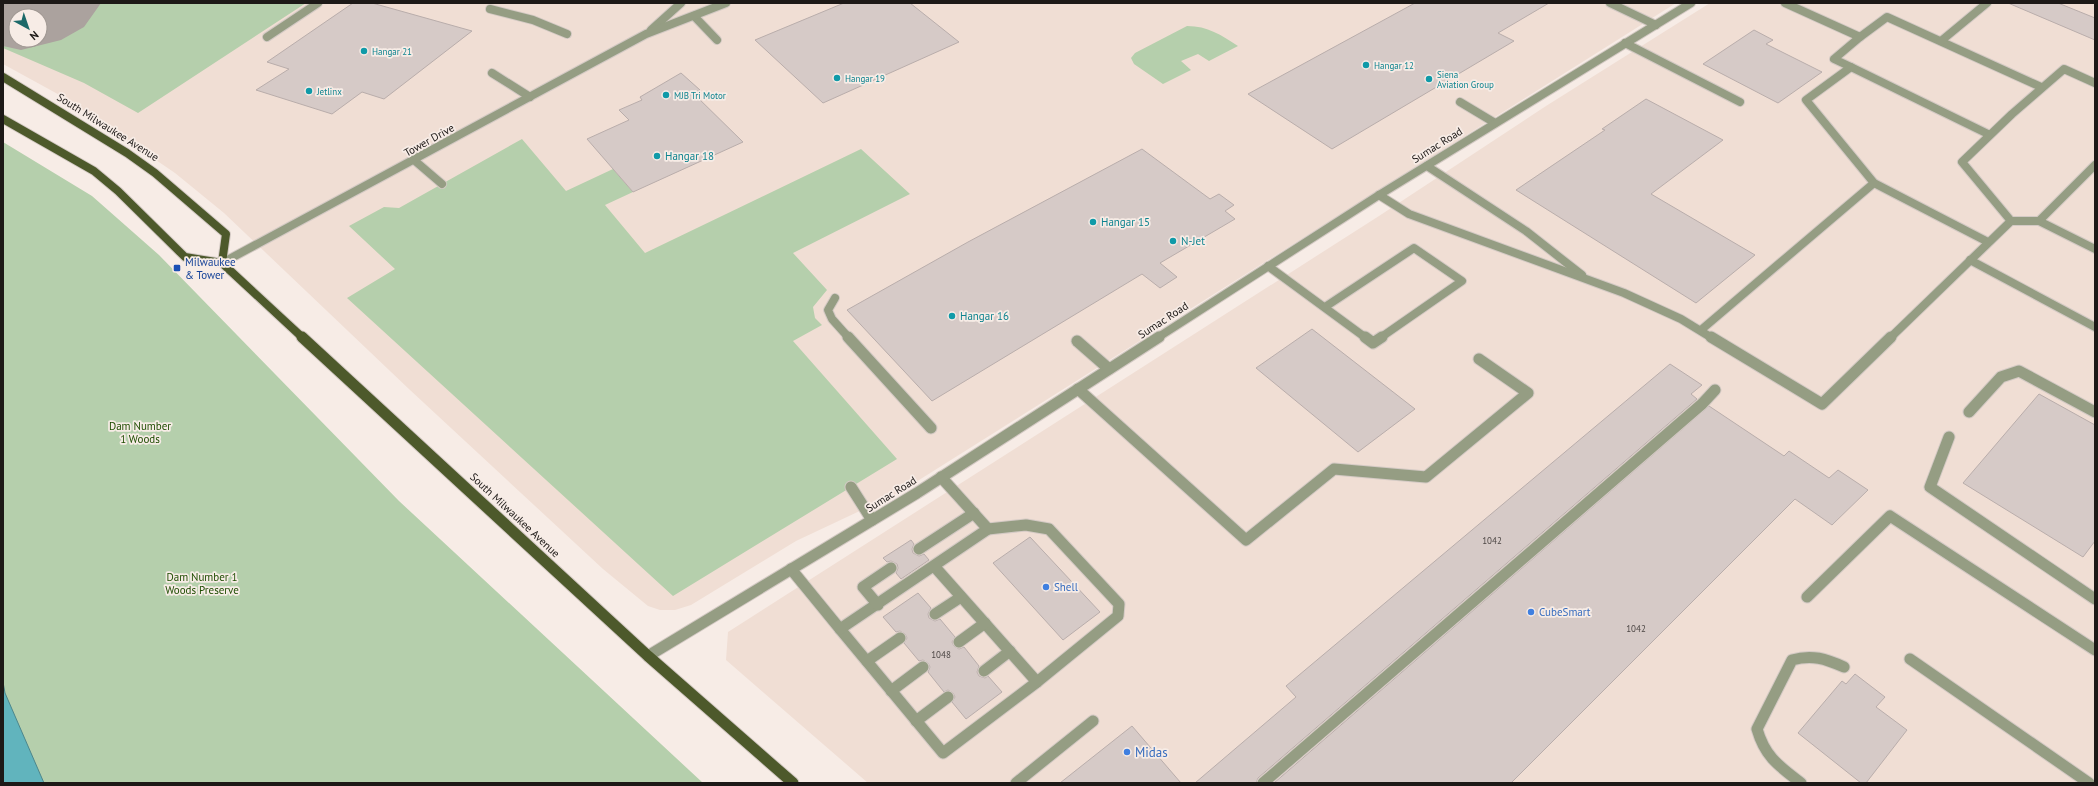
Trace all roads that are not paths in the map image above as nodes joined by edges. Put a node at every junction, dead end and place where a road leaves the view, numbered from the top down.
1 (318, 3) edge
2 (681, 3) edge
3 (726, 3) edge
4 (1610, 3) edge
5 (1785, 3) edge
6 (1987, 3) edge
7 (1686, 4) edge
8 (490, 9) dead end
9 (694, 16) junction
10 (1656, 24) junction
11 (567, 34) dead end
12 (646, 34) junction
13 (267, 37) dead end
14 (1860, 37) junction
15 (717, 40) dead end
16 (1941, 41) junction
17 (1625, 43) junction
18 (1850, 67) junction
19 (492, 73) dead end
20 (3, 77) edge
21 (2095, 83) edge
22 (2041, 87) junction
23 (530, 97) junction
24 (1460, 102) dead end
25 (1740, 102) dead end
26 (3, 119) edge
27 (1496, 123) junction
28 (1988, 134) junction
29 (414, 160) junction
30 (2095, 165) edge
31 (1427, 166) junction
32 (1874, 183) junction
33 (442, 184) dead end
34 (1379, 195) junction
35 (2011, 220) junction
36 (2039, 221) junction
37 (1988, 242) junction
38 (2095, 249) edge
39 (1970, 260) junction
40 (222, 263) junction
41 (1268, 266) junction
42 (1586, 280) junction
43 (835, 298) dead end
44 (1325, 308) junction
45 (2095, 327) edge
46 (1701, 330) junction
47 (1077, 341) dead end
48 (1479, 359) dead end
49 (1109, 369) junction
50 (1078, 389) junction
51 (1715, 390) dead end
52 (1969, 412) dead end
53 (2095, 412) edge
54 (931, 428) dead end
55 (1949, 437) dead end
56 (941, 477) junction
57 (851, 487) dead end
58 (974, 513) junction
59 (872, 520) junction
60 (988, 529) junction
61 (919, 549) dead end
62 (934, 566) junction
63 (891, 568) dead end
64 (791, 569) junction
65 (961, 596) junction
66 (1807, 598) dead end
67 (2095, 600) edge
68 (878, 605) junction
69 (935, 614) dead end
70 (985, 623) junction
71 (840, 630) junction
72 (900, 638) dead end
73 (959, 642) dead end
74 (2095, 650) edge
75 (1010, 651) junction
76 (648, 656) junction
77 (1910, 659) dead end
78 (867, 661) junction
79 (923, 667) dead end
80 (1844, 667) dead end
81 (984, 671) dead end
82 (1037, 682) junction
83 (891, 691) junction
84 (948, 697) dead end
85 (916, 721) junction
86 (1093, 721) dead end
87 (793, 783) edge
88 (1016, 783) edge
89 (1263, 783) edge
90 (1800, 783) edge
91 (2089, 783) edge

1 - 13 street
2 - 12 street, Tower Drive
3 - 9 street, Tower Drive
4 - 10 street
5 - 14 street
6 - 16 street
7 - 10 street, Sumac Road
8 - 11 street
9 - 12 street, Tower Drive
9 - 15 street
10 - 17 street, Sumac Road
12 - 23 street, Tower Drive
14 - 16 street
14 - 18 street
16 - 22 street
17 - 25 street
17 - 27 street, Sumac Road
18 - 28 street
18 - 32 street
19 - 23 street
20 - 40 main road, South Milwaukee Avenue
21 - 22 street
22 - 28 street
23 - 29 street, Tower Drive
24 - 27 street
26 - 40 main road
27 - 31 street, Sumac Road
28 - 35 street
29 - 33 street
29 - 40 street, Tower Drive
30 - 36 street
31 - 34 street, Sumac Road
31 - 42 street
32 - 37 street
32 - 46 street
34 - 41 street, Sumac Road
34 - 42 street
35 - 36 street
35 - 37 street
36 - 38 street
37 - 39 street
39 - 45 street
39 - 46 street
40 - 76 main road, South Milwaukee Avenue
41 - 44 street
41 - 49 street, Sumac Road
42 - 46 street
43 - 54 street
44 - 44 street
47 - 49 street
48 - 50 street
49 - 50 street, Sumac Road
50 - 56 street, Sumac Road
51 - 89 street
52 - 53 street
55 - 67 street
56 - 58 street
56 - 59 street, Sumac Road
57 - 59 street
58 - 60 street
58 - 61 street
59 - 64 street, Sumac Road
60 - 62 street
60 - 82 street
62 - 65 street
62 - 68 street
63 - 68 street
64 - 71 street
64 - 76 street, Sumac Road
65 - 69 street
65 - 70 street
66 - 74 street
68 - 71 street
70 - 73 street
70 - 75 street
71 - 78 street
72 - 78 street
75 - 81 street
75 - 82 street
76 - 87 main road, South Milwaukee Avenue
77 - 91 street
78 - 83 street
79 - 83 street
80 - 90 street
82 - 85 street
83 - 85 street
84 - 85 street
86 - 88 street

